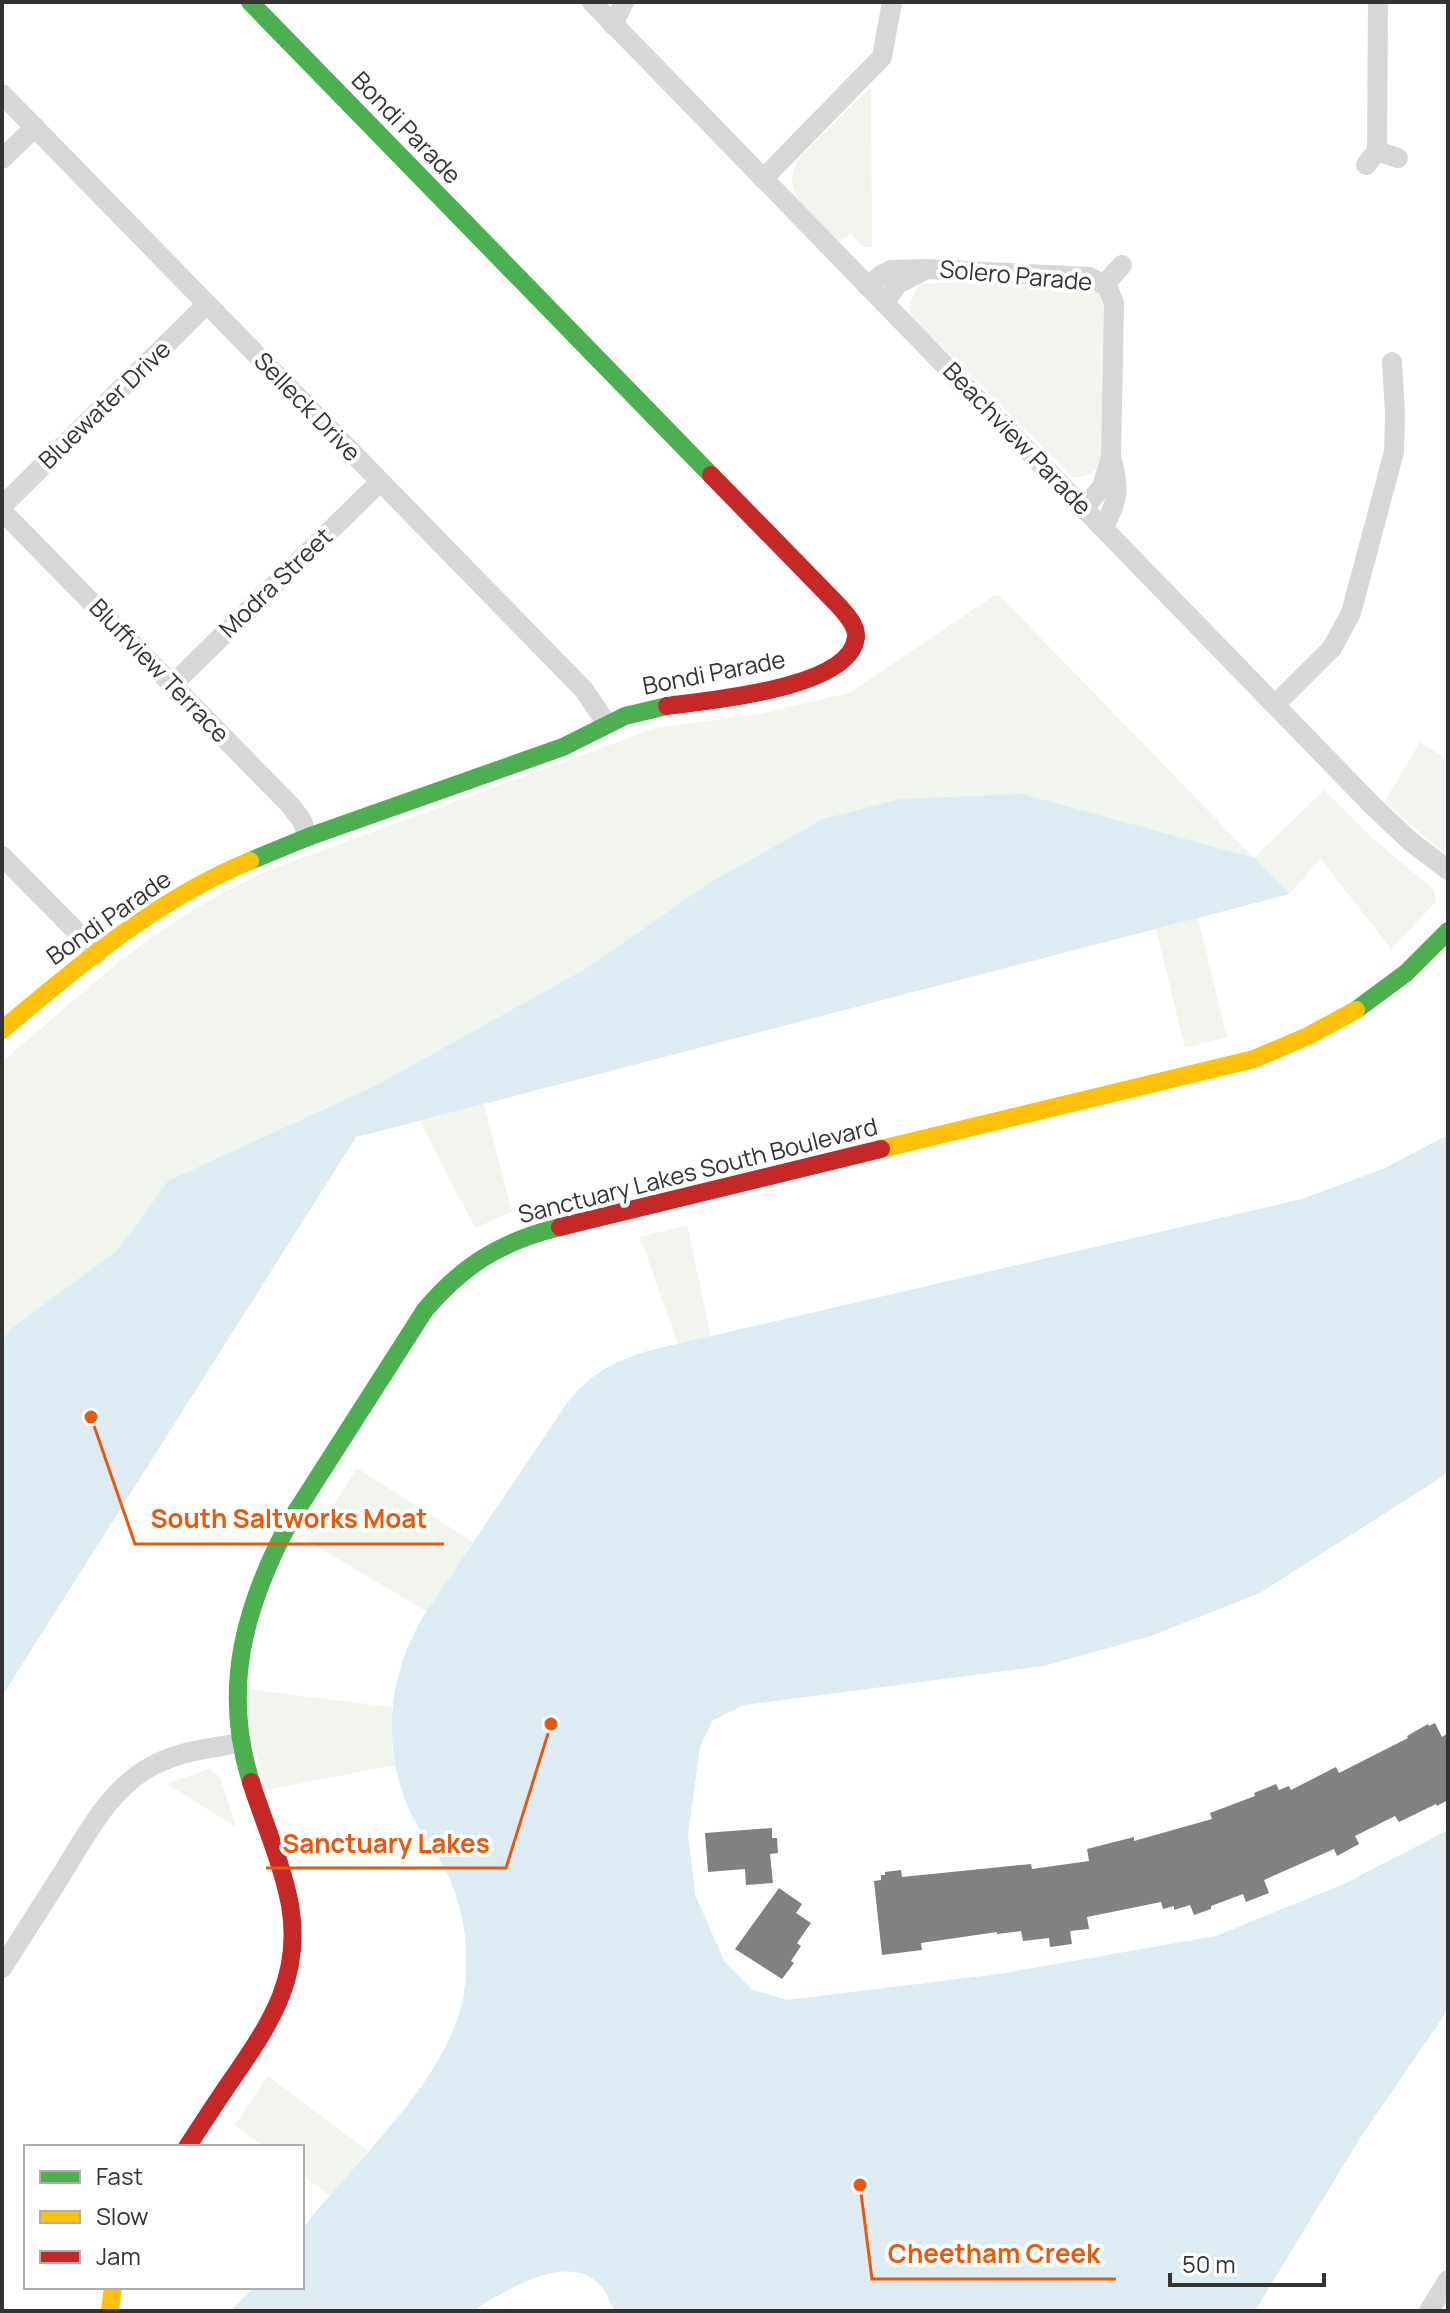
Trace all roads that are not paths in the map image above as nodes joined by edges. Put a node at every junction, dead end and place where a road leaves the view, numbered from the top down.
1 (250, 2) edge
2 (592, 2) edge
3 (624, 2) edge
4 (892, 2) edge
5 (1378, 2) edge
6 (613, 25) junction
7 (2, 94) edge
8 (35, 127) junction
9 (1398, 158) dead end
10 (2, 159) edge
11 (763, 179) junction
12 (1122, 265) dead end
13 (927, 269) junction
14 (1105, 284) junction
15 (867, 286) junction
16 (884, 303) junction
17 (207, 304) junction
18 (1392, 362) dead end
19 (1111, 457) junction
20 (380, 482) junction
21 (2, 508) edge
22 (1084, 508) junction
23 (1103, 528) junction
24 (172, 685) junction
25 (1275, 705) junction
26 (607, 724) junction
27 (308, 837) junction
28 (2, 856) edge
29 (1448, 870) edge
30 (1448, 931) edge
31 (96, 955) junction
32 (2, 1030) edge
33 (241, 1743) junction
34 (2, 1968) edge
35 (188, 2145) edge
36 (1448, 2280) edge
37 (113, 2289) edge
38 (110, 2311) edge
39 (1429, 2311) edge

1 - 26 street, Bondi Parade
2 - 6 street, Beachview Parade
3 - 6 street
4 - 11 street
5 - 9 street
6 - 11 street, Beachview Parade
7 - 8 street, Selleck Drive
8 - 10 street
8 - 17 street, Selleck Drive
11 - 15 street, Beachview Parade
12 - 14 street, Solero Parade
13 - 14 street, Solero Parade
13 - 15 street, Solero Parade
13 - 16 street, Solero Parade
14 - 19 street, Solero Parade
15 - 16 street, Beachview Parade
16 - 22 street, Beachview Parade
17 - 20 street, Selleck Drive
17 - 21 street, Bluewater Drive
18 - 25 street
19 - 22 street, Solero Parade
19 - 23 street, Solero Parade
20 - 24 street, Modra Street
20 - 26 street, Selleck Drive
21 - 24 street, Bluffview Terrace
22 - 23 street, Beachview Parade
23 - 25 street, Beachview Parade
24 - 27 street, Bluffview Terrace
25 - 29 street, Beachview Parade
26 - 27 street, Bondi Parade
27 - 31 street, Bondi Parade
28 - 31 street
30 - 33 street, Sanctuary Lakes South Boulevard
31 - 32 street, Bondi Parade
33 - 34 street
33 - 35 street, Sanctuary Lakes South Boulevard
36 - 39 street
37 - 38 street

